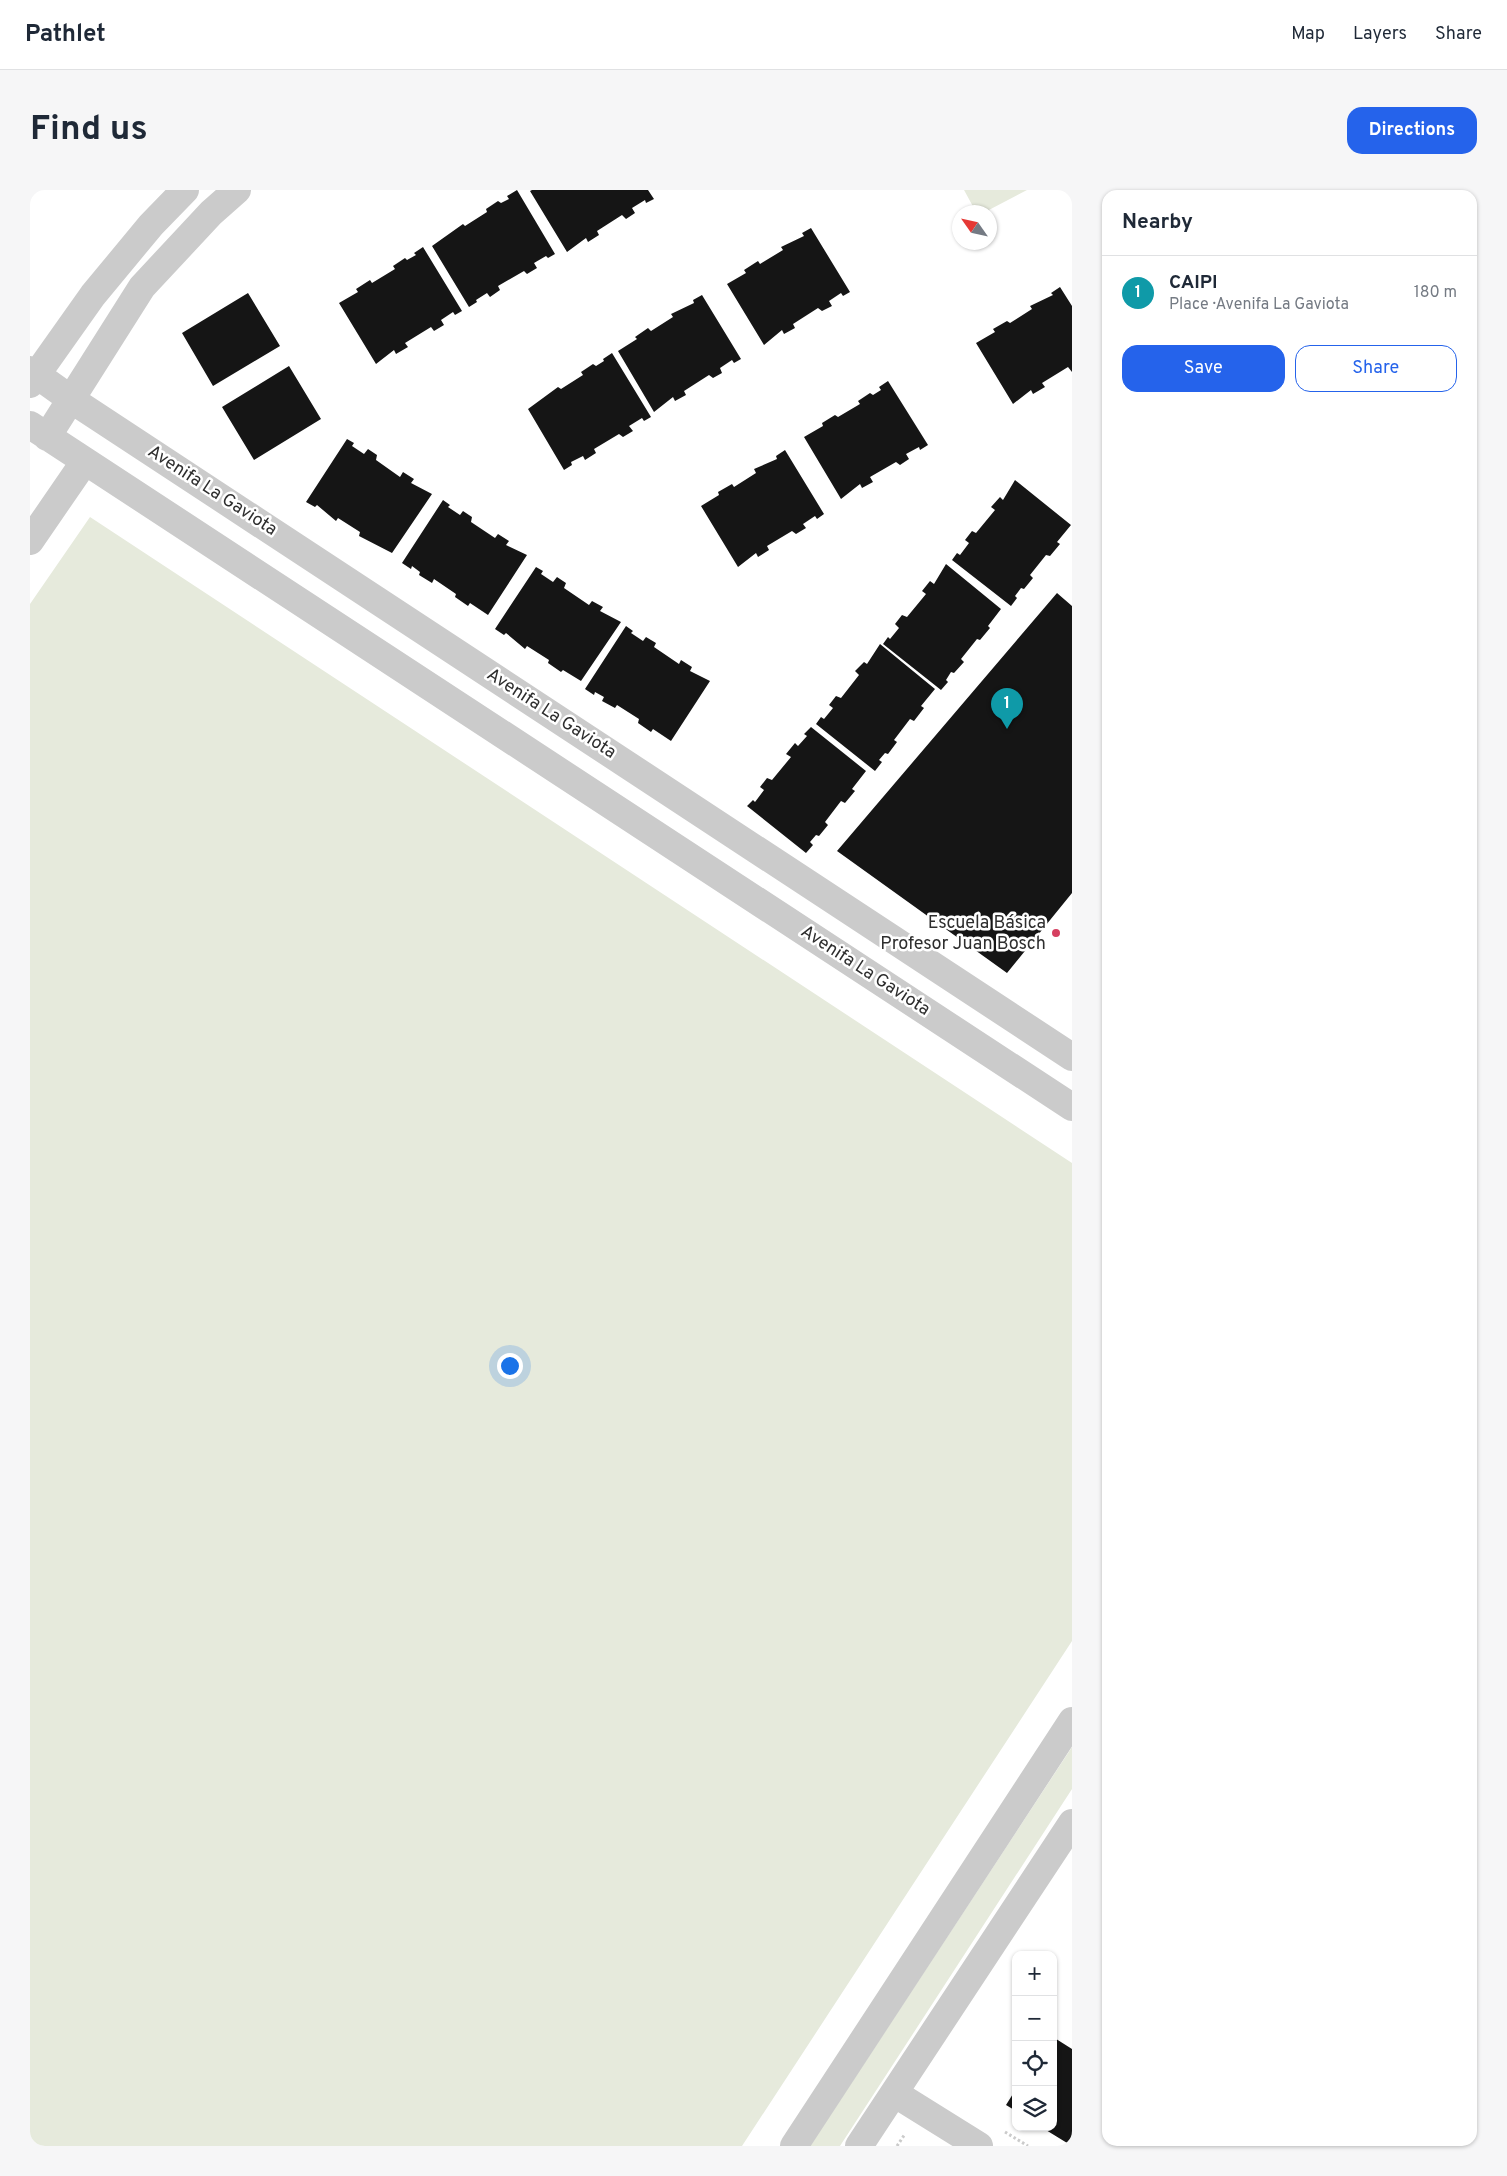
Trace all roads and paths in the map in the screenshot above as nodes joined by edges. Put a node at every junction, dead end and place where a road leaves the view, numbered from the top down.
1 (185, 190) edge
2 (237, 190) edge
3 (32, 376) edge
4 (72, 400) junction
5 (39, 431) edge
6 (84, 461) junction
7 (30, 541) edge
8 (1072, 1057) edge
9 (1072, 1106) edge
10 (1072, 1721) edge
11 (1072, 1823) edge
12 (894, 2093) junction
13 (794, 2146) edge
14 (859, 2146) edge
15 (979, 2146) edge

1 - 3 street
2 - 4 street
3 - 4 street, Avenifa La Gaviota
4 - 5 street
4 - 8 street, Avenifa La Gaviota
5 - 6 street, Avenifa La Gaviota
6 - 7 street
6 - 9 street, Avenifa La Gaviota
10 - 13 street
11 - 12 street
12 - 14 street
12 - 15 street

